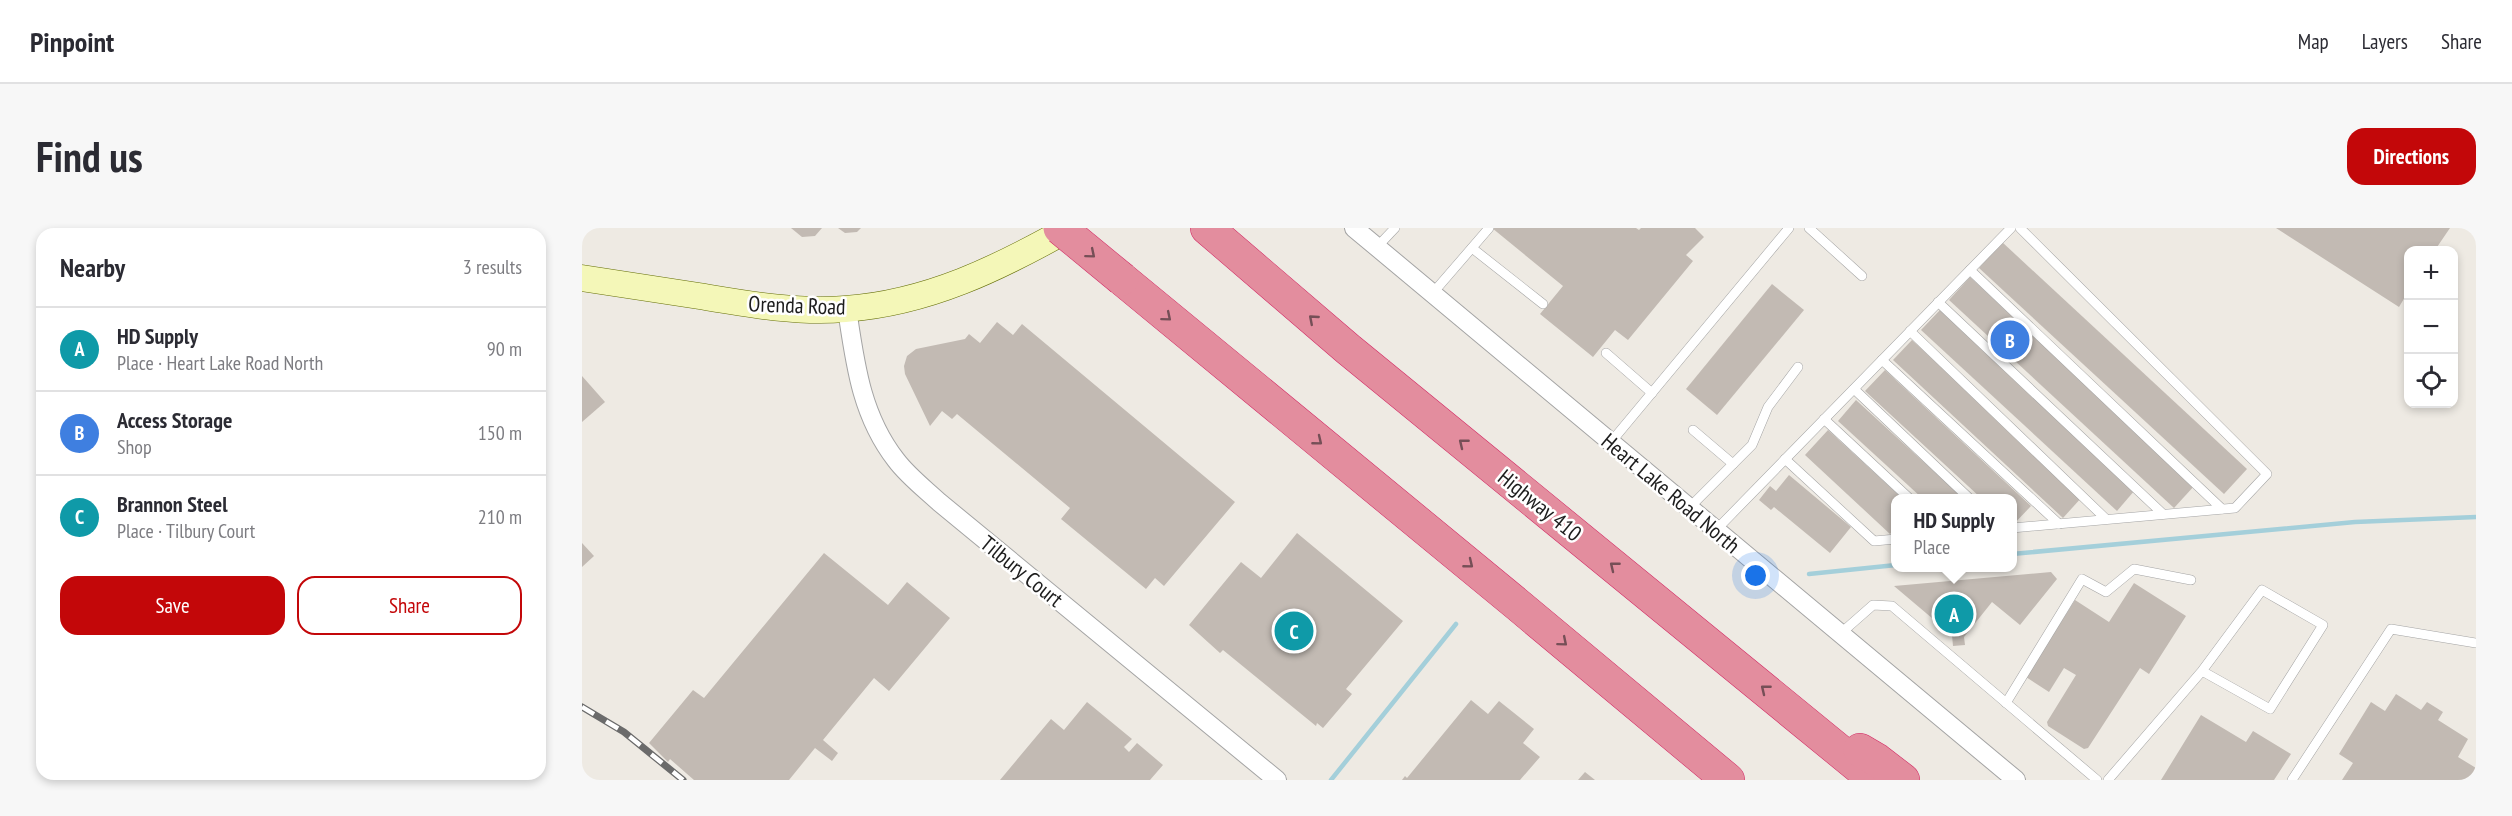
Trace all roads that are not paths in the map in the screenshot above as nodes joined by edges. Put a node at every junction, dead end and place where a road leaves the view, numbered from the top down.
1 (1060, 228) edge
2 (1070, 228) edge
3 (1207, 228) edge
4 (1354, 228) edge
5 (1395, 228) edge
6 (1489, 228) edge
7 (1789, 228) edge
8 (1809, 228) edge
9 (2011, 228) edge
10 (2020, 228) edge
11 (1377, 247) junction
12 (1472, 248) junction
13 (1970, 270) junction
14 (1862, 276) dead end
15 (582, 278) edge
16 (1432, 294) junction
17 (1938, 302) junction
18 (1543, 304) dead end
19 (847, 309) junction
20 (1910, 331) junction
21 (1606, 353) dead end
22 (1882, 360) junction
23 (1798, 367) dead end
24 (1854, 389) junction
25 (1652, 393) junction
26 (1824, 419) junction
27 (1693, 430) dead end
28 (1611, 442) junction
29 (1785, 459) junction
30 (1732, 464) junction
31 (1905, 494) edge
32 (1965, 494) edge
33 (1689, 508) junction
34 (2222, 509) junction
35 (2163, 514) junction
36 (2106, 519) junction
37 (2059, 524) junction
38 (2017, 528) edge
39 (1716, 530) junction
40 (1891, 539) edge
41 (2191, 580) dead end
42 (1840, 634) junction
43 (2476, 643) edge
44 (2202, 671) junction
45 (2006, 703) junction
46 (1795, 713) junction
47 (1673, 735) junction
48 (1277, 780) edge
49 (1712, 780) edge
50 (1728, 780) edge
51 (1875, 780) edge
52 (1903, 780) edge
53 (2016, 780) edge
54 (2097, 780) edge
55 (2108, 780) edge
56 (2292, 780) edge

1 -> 47 highway, bridge
2 - 19 street, Orenda Road
46 -> 3 highway, Highway 410
4 - 11 street, Heart Lake Road North
5 - 11 lane
6 - 12 lane
7 - 25 lane
8 - 14 lane
9 - 13 lane
10 - 34 lane
11 - 16 street, Heart Lake Road North
12 - 16 lane
12 - 18 lane
13 - 17 lane
13 - 34 lane
15 - 19 street, Orenda Road
16 - 28 street, Heart Lake Road North
17 - 20 lane
17 - 35 lane
19 - 48 street, Tilbury Court
20 - 22 lane
20 - 36 lane
21 - 25 lane
22 - 24 lane
22 - 37 lane
23 - 30 lane
24 - 26 lane
24 - 32 lane
25 - 28 lane
26 - 29 lane
26 - 31 lane
27 - 30 lane
28 - 33 street, Heart Lake Road North
29 - 39 lane
29 - 40 lane
30 - 33 lane
33 - 39 street, Heart Lake Road North
34 - 35 lane
35 - 36 lane
36 - 37 lane
37 - 38 lane
39 - 42 street, Heart Lake Road North
41 - 45 lane
42 - 45 lane
42 - 53 street, Heart Lake Road North
43 - 56 lane
44 - 44 lane
44 - 55 lane
45 - 54 lane
46 - 51 highway, Highway 410
46 - 52 highway
47 - 49 highway
47 - 50 highway

